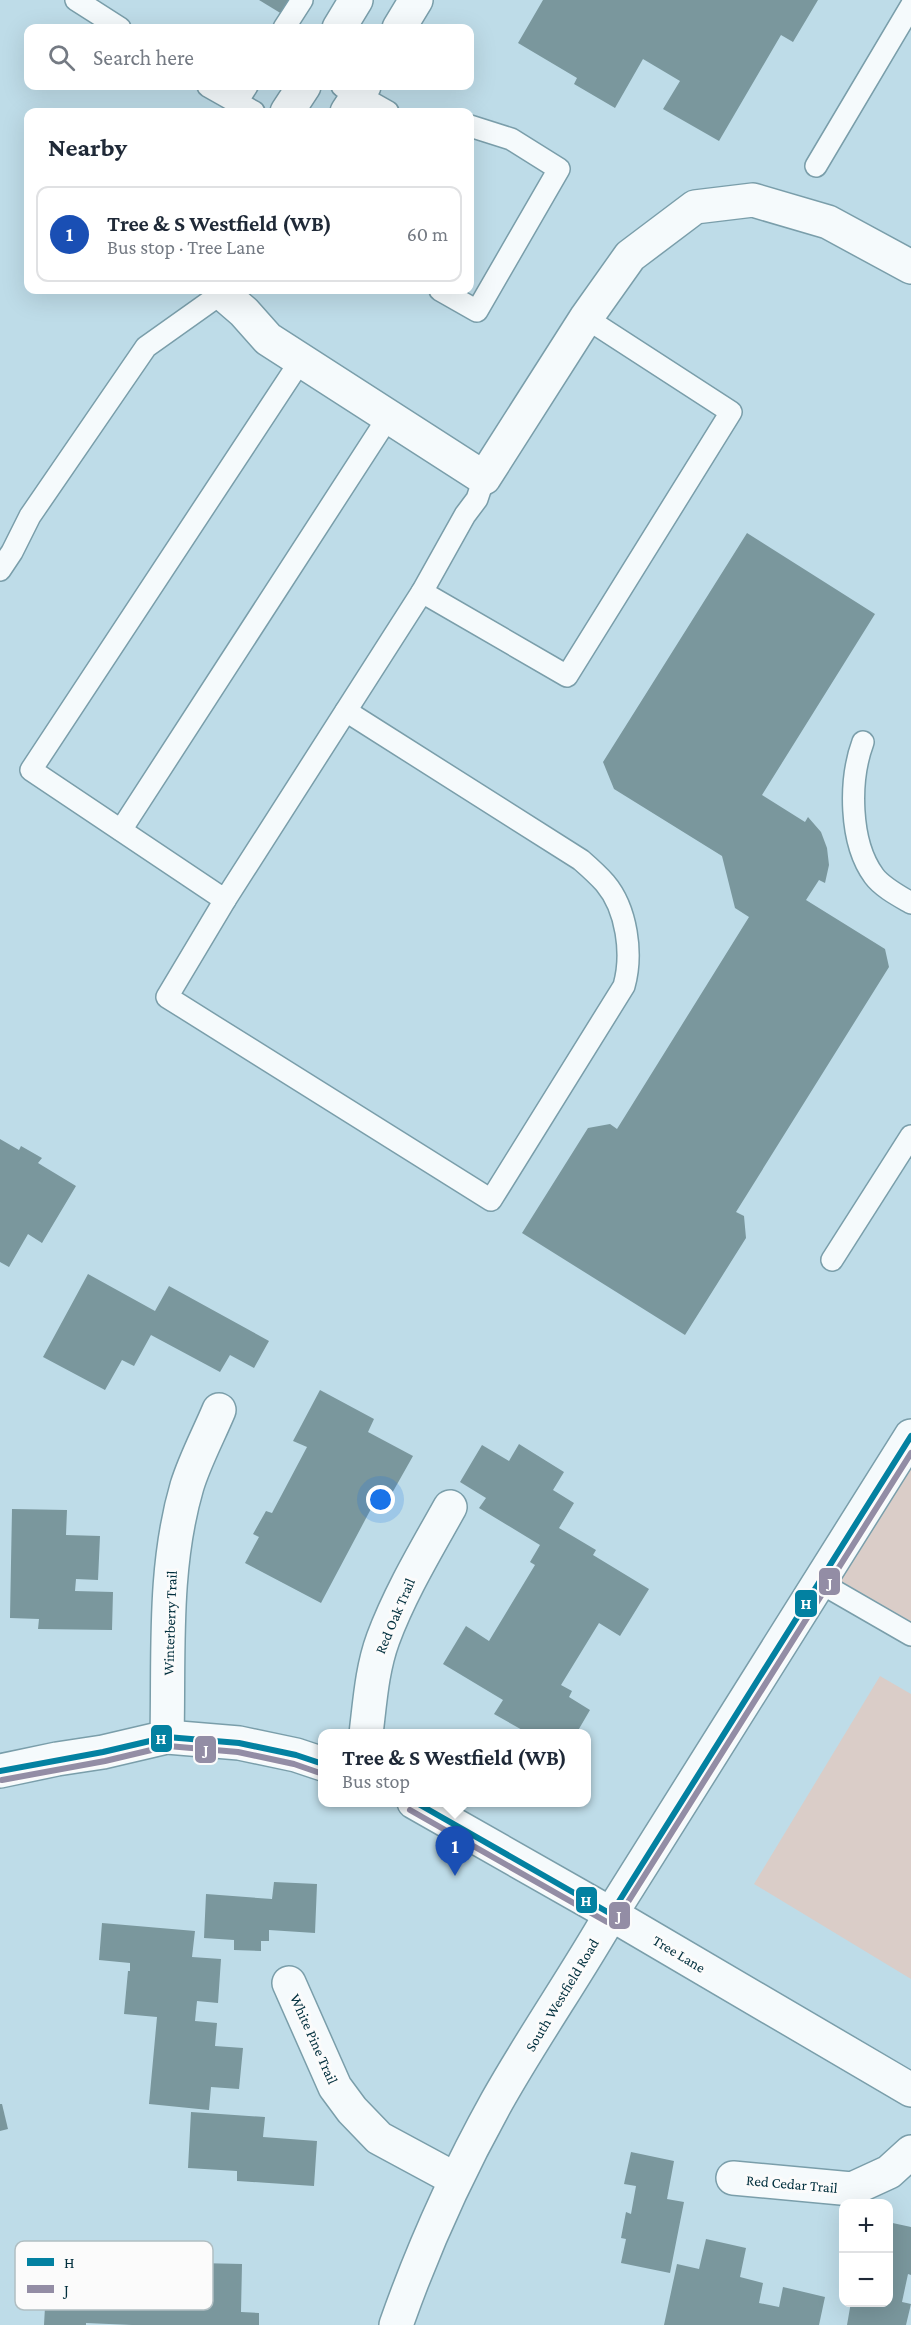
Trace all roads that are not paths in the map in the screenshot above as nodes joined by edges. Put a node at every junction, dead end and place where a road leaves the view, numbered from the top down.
1 (76, 0) edge
2 (302, 0) edge
3 (356, 0) edge
4 (416, 0) edge
5 (911, 6) edge
6 (114, 24) edge
7 (287, 24) edge
8 (341, 24) edge
9 (401, 24) edge
10 (215, 90) edge
11 (247, 90) edge
12 (301, 90) edge
13 (353, 95) edge
14 (245, 108) edge
15 (290, 108) edge
16 (380, 108) edge
17 (474, 127) edge
18 (816, 166) dead end
19 (911, 267) edge
20 (219, 294) edge
21 (226, 294) edge
22 (447, 294) edge
23 (586, 318) junction
24 (301, 360) junction
25 (389, 416) junction
26 (484, 478) junction
27 (0, 570) edge
28 (422, 592) junction
29 (346, 711) junction
30 (863, 742) dead end
31 (121, 830) junction
32 (225, 900) junction
33 (911, 903) edge
34 (911, 1136) edge
35 (832, 1260) dead end
36 (219, 1410) dead end
37 (911, 1436) edge
38 (450, 1507) dead end
39 (819, 1582) junction
40 (911, 1635) edge
41 (367, 1729) edge
42 (167, 1737) junction
43 (318, 1762) edge
44 (0, 1771) edge
45 (421, 1807) edge
46 (610, 1914) junction
47 (289, 1983) dead end
48 (911, 2090) edge
49 (911, 2151) edge
50 (733, 2178) dead end
51 (455, 2180) junction
52 (396, 2325) edge

1 - 6 lane
2 - 7 lane
3 - 8 street
4 - 9 street
5 - 18 lane
10 - 14 lane
11 - 14 lane
12 - 15 street
13 - 16 lane
17 - 22 lane
19 - 23 street
20 - 27 lane
21 - 24 street
23 - 26 street
23 - 28 lane
24 - 25 street
24 - 31 lane
25 - 26 street
25 - 31 lane
26 - 28 lane
28 - 29 lane
29 - 32 lane
29 - 32 lane
30 - 33 lane
31 - 32 lane
34 - 35 lane
36 - 42 street, Winterberry Trail
37 - 39 street, South Westfield Road
38 - 41 street, Red Oak Trail
39 - 40 lane
39 - 46 street, South Westfield Road
42 - 43 street
42 - 44 street
45 - 46 street, Tree Lane
46 - 48 street, Tree Lane
46 - 51 street, South Westfield Road
47 - 51 street, White Pine Trail
49 - 50 street, Red Cedar Trail
51 - 52 street, South Westfield Road

